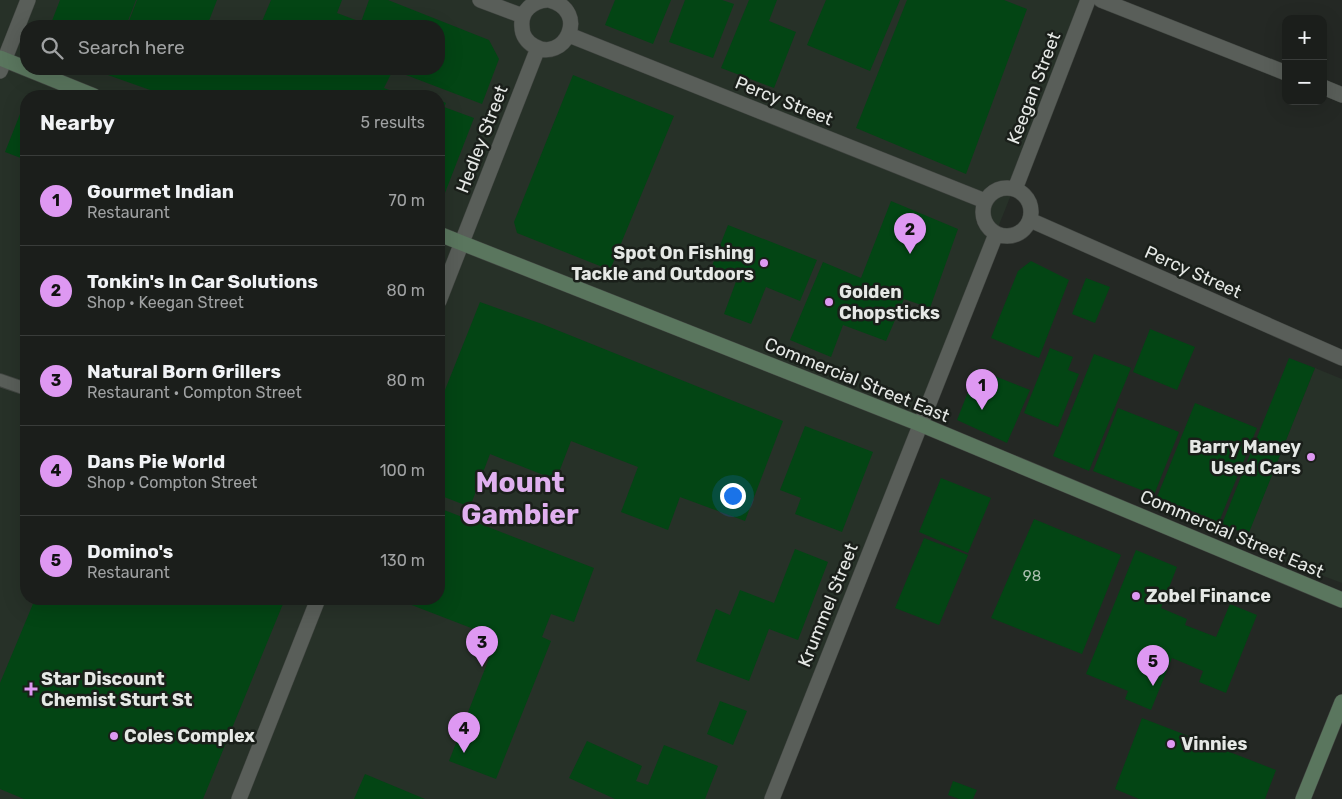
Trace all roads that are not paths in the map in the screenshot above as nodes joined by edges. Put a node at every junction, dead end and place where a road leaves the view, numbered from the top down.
1 (28, 0) edge
2 (480, 0) edge
3 (552, 0) edge
4 (1088, 0) edge
5 (1101, 0) edge
6 (523, 16) junction
7 (569, 35) junction
8 (538, 48) junction
9 (1, 63) edge
10 (20, 70) edge
11 (1282, 71) edge
12 (35, 75) edge
13 (1327, 89) edge
14 (77, 90) edge
15 (1342, 95) edge
16 (1015, 189) junction
17 (984, 201) junction
18 (1030, 220) junction
19 (996, 234) junction
20 (445, 236) edge
21 (462, 243) junction
22 (445, 286) edge
23 (1342, 358) edge
24 (0, 380) edge
25 (20, 387) edge
26 (920, 424) junction
27 (1342, 600) edge
28 (316, 605) edge
29 (1342, 702) edge
30 (239, 799) edge
31 (772, 799) edge
32 (1303, 799) edge

1 - 9 street
2 - 6 street
3 - 6 street
3 - 7 street
4 - 16 street, Keegan Street
5 - 11 street
6 - 8 street
7 - 8 street
7 - 17 street, Percy Street
8 - 21 street, Hedley Street
9 - 10 street
12 - 14 street
13 - 15 street
16 - 17 street
16 - 18 street
17 - 19 street
18 - 19 street
18 - 23 street, Percy Street
19 - 26 street
20 - 21 street, Commercial Street East
21 - 22 street, Hedley Street
21 - 26 street, Commercial Street East
24 - 25 lane
26 - 27 street, Commercial Street East
26 - 31 street, Krummel Street
28 - 30 street
29 - 32 street

